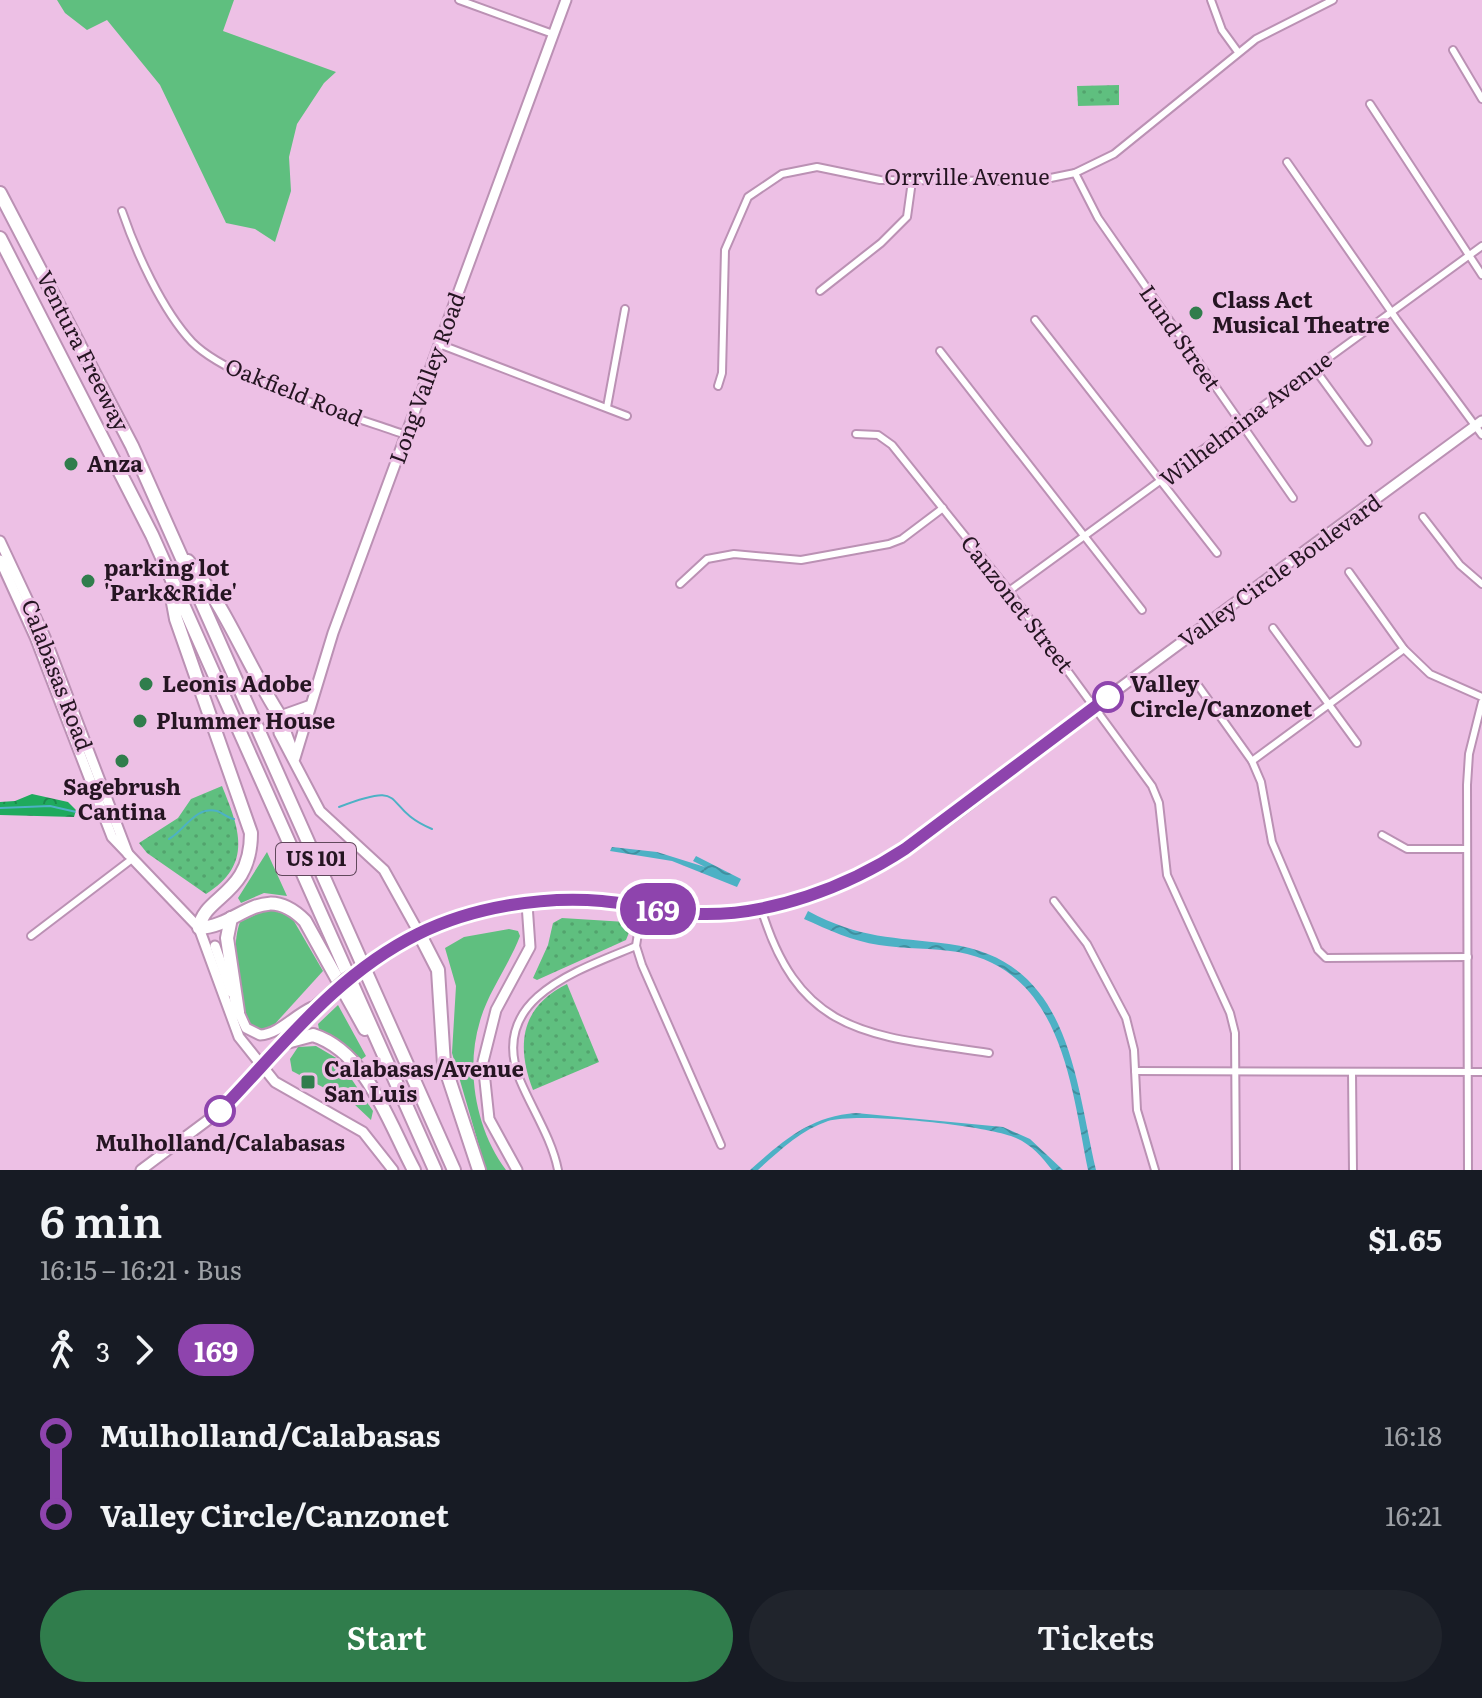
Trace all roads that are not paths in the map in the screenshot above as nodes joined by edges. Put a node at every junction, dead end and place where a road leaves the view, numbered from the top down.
1 (459, 0) edge
2 (566, 0) edge
3 (1211, 0) edge
4 (1333, 0) edge
5 (553, 34) junction
6 (1453, 50) dead end
7 (1238, 52) junction
8 (1482, 99) edge
9 (1370, 104) dead end
10 (1287, 162) dead end
11 (1075, 173) junction
12 (912, 181) junction
13 (0, 193) edge
14 (122, 211) dead end
15 (0, 238) edge
16 (1482, 246) edge
17 (1468, 256) junction
18 (1482, 275) edge
19 (820, 291) dead end
20 (625, 309) dead end
21 (1391, 313) junction
22 (1035, 320) dead end
23 (439, 344) junction
24 (940, 351) dead end
25 (1314, 368) junction
26 (718, 386) dead end
27 (607, 407) junction
28 (627, 416) dead end
29 (1479, 423) edge
30 (1240, 424) junction
31 (856, 434) dead end
32 (406, 435) junction
33 (1482, 435) edge
34 (1368, 442) dead end
35 (1163, 481) junction
36 (1293, 498) dead end
37 (943, 508) junction
38 (1423, 517) dead end
39 (1087, 535) junction
40 (0, 541) edge
41 (178, 548) junction
42 (1217, 553) dead end
43 (0, 560) edge
44 (166, 570) junction
45 (1349, 572) dead end
46 (680, 584) dead end
47 (1482, 584) edge
48 (1009, 591) junction
49 (1142, 610) dead end
50 (1273, 628) dead end
51 (1404, 649) junction
52 (1197, 684) dead end
53 (1482, 700) edge
54 (1328, 705) junction
55 (308, 706) junction
56 (1095, 707) junction
57 (280, 716) junction
58 (1357, 743) dead end
59 (295, 758) junction
60 (1252, 761) junction
61 (1382, 835) dead end
62 (1467, 849) junction
63 (130, 857) junction
64 (1054, 901) dead end
65 (527, 904) junction
66 (642, 907) junction
67 (761, 908) junction
68 (231, 918) junction
69 (199, 928) junction
70 (419, 933) junction
71 (31, 936) dead end
72 (636, 946) junction
73 (1468, 957) junction
74 (316, 1005) junction
75 (238, 1012) junction
76 (283, 1043) junction
77 (989, 1053) dead end
78 (262, 1069) junction
79 (1135, 1071) junction
80 (1236, 1072) junction
81 (1468, 1072) junction
82 (1482, 1072) edge
83 (1352, 1073) junction
84 (396, 1080) junction
85 (721, 1145) dead end
86 (141, 1170) edge
87 (393, 1170) edge
88 (414, 1170) edge
89 (435, 1170) edge
90 (454, 1170) edge
91 (479, 1170) edge
92 (517, 1170) edge
93 (558, 1170) edge
94 (1155, 1170) edge
95 (1236, 1170) edge
96 (1353, 1170) edge
97 (1468, 1170) edge

1 - 5 street
2 - 5 main road, Long Valley Road
3 - 7 street
4 - 7 street, Orrville Avenue
5 - 23 main road, Long Valley Road
6 - 8 street
7 - 11 street, Orrville Avenue
9 - 17 street
10 - 21 street
11 - 12 street, Orrville Avenue
11 - 30 street, Lund Street
12 - 19 street
12 - 26 street, Orrville Avenue
13 - 41 highway, Ventura Freeway / US 101
14 - 32 street, Oakfield Road
15 - 44 highway, Ventura Freeway / US 101
16 - 17 street, Wilhelmina Avenue
17 - 18 street
17 - 21 street, Wilhelmina Avenue
20 - 27 street
21 - 25 street, Wilhelmina Avenue
21 - 29 street
22 - 35 street
23 - 27 street
23 - 32 main road, Long Valley Road
24 - 39 street
25 - 30 street, Wilhelmina Avenue
25 - 34 street
27 - 28 street
29 - 33 street
29 - 56 main road, Valley Circle Boulevard
30 - 35 street, Wilhelmina Avenue
30 - 36 street, Lund Street
31 - 37 street, Canzonet Street
32 - 55 main road, Long Valley Road
35 - 39 street, Wilhelmina Avenue
35 - 42 street
37 - 46 street
37 - 48 street, Canzonet Street
38 - 47 street
39 - 48 street, Wilhelmina Avenue
39 - 49 street
40 - 63 main road, Calabasas Road
41 - 57 highway
41 - 90 highway, Ventura Freeway / US 101
43 - 63 main road, Calabasas Road
44 - 69 highway
44 - 84 highway, Ventura Freeway / US 101
45 - 51 street
48 - 56 street, Canzonet Street
50 - 54 street
51 - 53 street
51 - 54 street
52 - 60 street
53 - 62 street
54 - 58 street
54 - 60 street
55 - 57 main road
55 - 59 main road, Long Valley Road
56 - 67 main road, Valley Circle Boulevard
56 - 80 street, Canzonet Street
57 - 59 main road
59 - 70 main road
60 - 73 street
61 - 62 street
62 - 73 street
63 - 69 main road, Calabasas Road
63 - 71 street
64 - 79 street
65 - 66 main road, Valley Circle Boulevard
65 - 70 main road, Valley Circle Boulevard
65 - 92 main road
66 - 67 main road, Valley Circle Boulevard
66 - 72 street
67 - 77 street
68 - 69 highway
68 - 75 highway
68 - 84 highway
69 - 75 main road
69 - 78 main road, Calabasas Road
70 - 74 main road, Valley Circle Boulevard, bridge
70 - 91 highway
72 - 85 street
72 - 93 street
73 - 81 street
74 - 75 main road
74 - 76 main road
76 - 78 main road
76 - 88 highway
78 - 86 main road
78 - 87 main road, Calabasas Road
79 - 80 street
79 - 94 street
80 - 83 street
80 - 95 street, Canzonet Street
81 - 82 street
81 - 83 street
81 - 97 street
83 - 96 street
84 - 89 highway, Ventura Freeway / US 101

